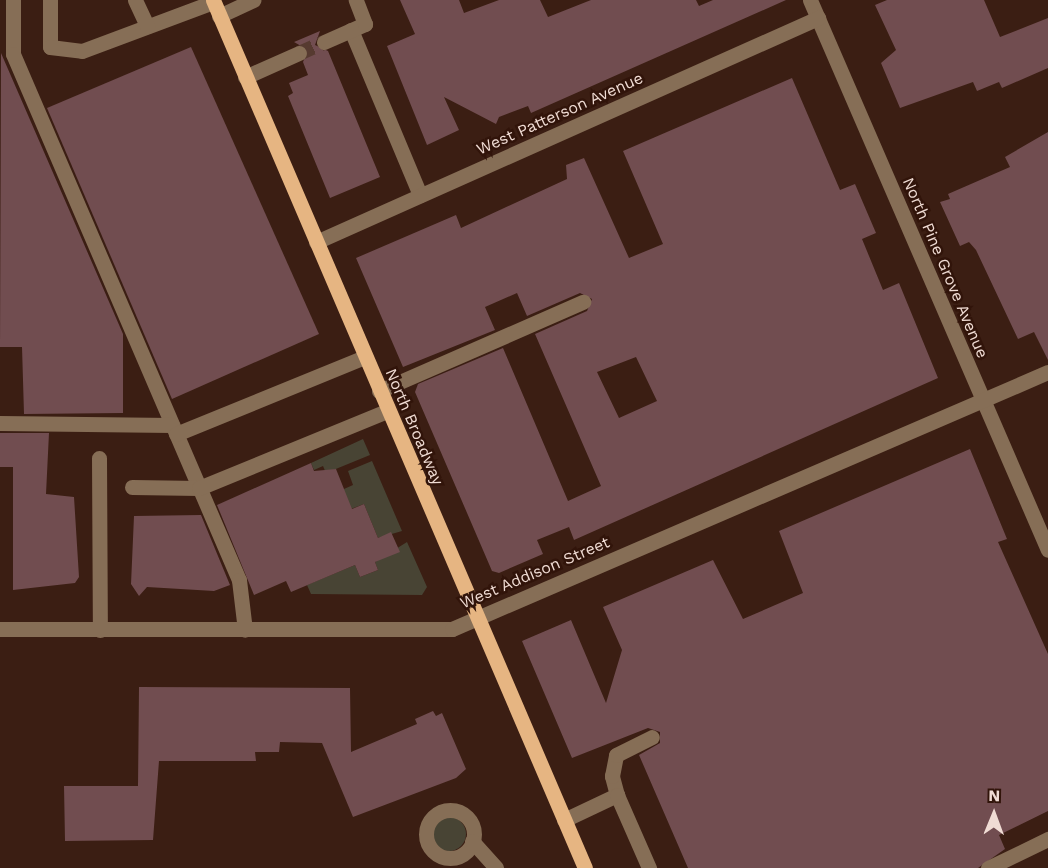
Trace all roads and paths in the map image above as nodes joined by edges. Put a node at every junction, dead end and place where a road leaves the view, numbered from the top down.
1 (13, 0) edge
2 (50, 0) edge
3 (135, 0) edge
4 (253, 0) edge
5 (356, 0) edge
6 (810, 0) edge
7 (215, 6) edge
8 (818, 18) junction
9 (147, 27) junction
10 (351, 30) junction
11 (324, 42) tunnel mouth
12 (299, 53) tunnel mouth
13 (245, 77) junction
14 (420, 195) junction
15 (316, 242) junction
16 (583, 302) dead end
17 (365, 357) junction
18 (1048, 372) edge
19 (379, 391) junction
20 (983, 400) junction
21 (387, 411) junction
22 (0, 423) edge
23 (174, 429) junction
24 (99, 458) dead end
25 (132, 488) dead end
26 (199, 488) junction
27 (1048, 550) edge
28 (476, 618) junction
29 (0, 629) edge
30 (100, 630) junction
31 (245, 630) junction
32 (652, 737) dead end
33 (617, 795) junction
34 (564, 820) junction
35 (1048, 839) edge
36 (472, 841) dead end
37 (496, 868) edge
38 (585, 868) edge
39 (649, 868) edge
40 (988, 868) edge

1 - 23 street
2 - 9 street
3 - 9 street
4 - 7 street
5 - 10 street
6 - 8 street, North Pine Grove Avenue
7 - 9 street
7 - 13 main road, North Broadway
8 - 14 street, West Patterson Avenue
8 - 20 street, North Pine Grove Avenue
10 - 11 street
10 - 14 street
12 - 13 street
13 - 15 main road, North Broadway
14 - 15 street, West Patterson Avenue
15 - 17 main road, North Broadway
16 - 19 street
17 - 19 main road, North Broadway
17 - 23 street
18 - 20 street, West Addison Street
19 - 21 main road, North Broadway
20 - 27 street, North Pine Grove Avenue
20 - 28 street, West Addison Street
21 - 26 street
21 - 28 main road, North Broadway
22 - 23 street
23 - 26 street
24 - 30 street
25 - 26 street
26 - 31 street
28 - 31 street, West Addison Street
28 - 34 main road, North Broadway
29 - 30 street, West Addison Street
30 - 31 street, West Addison Street
32 - 33 street
33 - 34 street
33 - 39 street
34 - 38 main road, North Broadway
35 - 40 street
36 - 37 street

